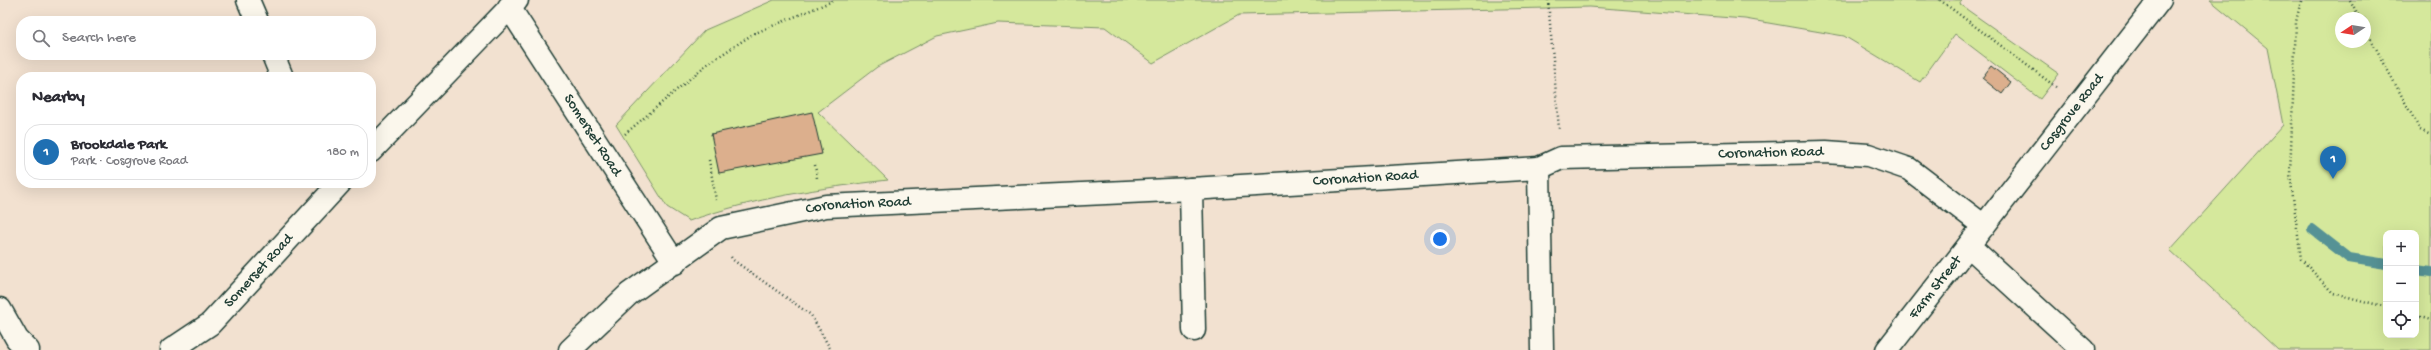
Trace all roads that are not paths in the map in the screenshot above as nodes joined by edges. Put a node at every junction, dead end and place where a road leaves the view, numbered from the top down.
1 (248, 0) edge
2 (2160, 0) edge
3 (513, 4) edge
4 (255, 16) edge
5 (274, 60) edge
6 (280, 72) edge
7 (376, 146) edge
8 (1539, 168) junction
9 (335, 188) edge
10 (1191, 189) junction
11 (1984, 226) junction
12 (1969, 246) junction
13 (675, 263) junction
14 (0, 309) edge
15 (1194, 330) dead end
16 (28, 350) edge
17 (171, 350) edge
18 (570, 350) edge
19 (1542, 350) edge
20 (1887, 350) edge
21 (2083, 350) edge

1 - 4 street
2 - 11 street, Cosgrove Road
3 - 7 street, Somerset Road
3 - 13 street, Somerset Road
5 - 6 street
8 - 10 street, Coronation Road
8 - 11 street, Coronation Road
8 - 19 street
9 - 17 street, Somerset Road
10 - 13 street, Coronation Road
10 - 15 street
11 - 12 street, Farm Street
12 - 20 street, Farm Street
12 - 21 street
13 - 18 street, Coronation Road
14 - 16 street

